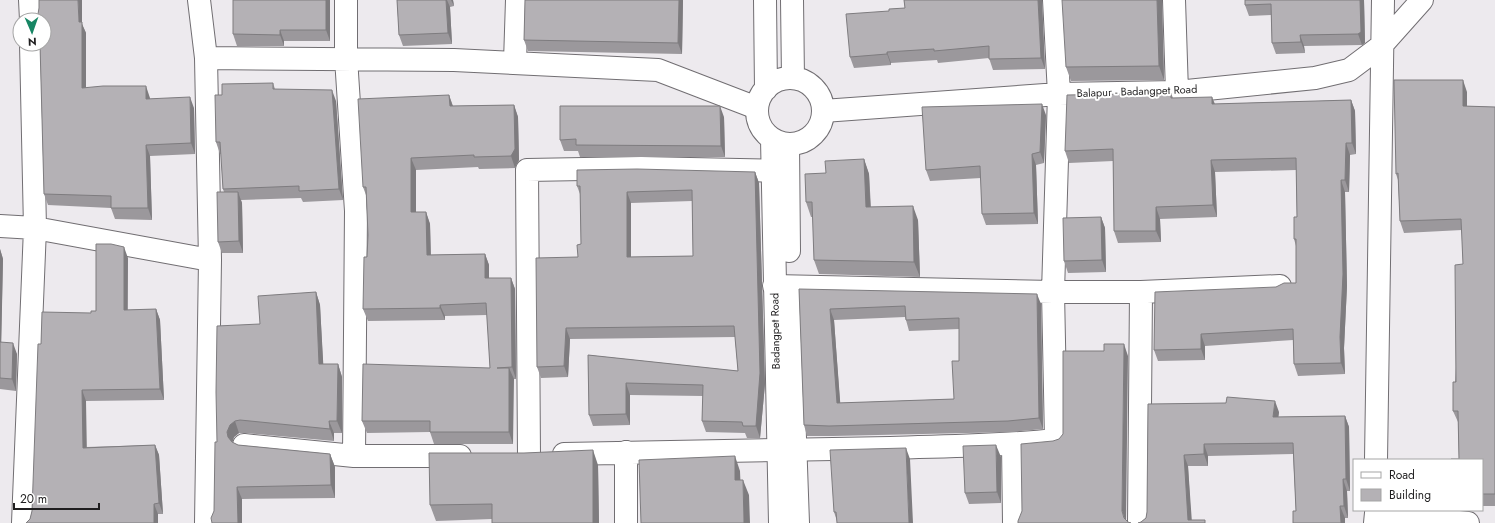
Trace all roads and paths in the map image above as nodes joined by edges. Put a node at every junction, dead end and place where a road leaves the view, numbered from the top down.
1 (30, 0) edge
2 (199, 0) edge
3 (346, 0) edge
4 (517, 0) edge
5 (765, 0) edge
6 (792, 0) edge
7 (1054, 0) edge
8 (1174, 0) edge
9 (1383, 0) edge
10 (1422, 0) edge
11 (31, 12) edge
12 (1382, 46) junction
13 (31, 52) edge
14 (206, 58) junction
15 (346, 58) junction
16 (515, 62) junction
17 (793, 78) junction
18 (766, 89) junction
19 (1177, 92) junction
20 (1059, 94) junction
21 (757, 108) junction
22 (823, 111) junction
23 (780, 141) junction
24 (780, 171) junction
25 (0, 226) edge
26 (35, 228) junction
27 (210, 260) junction
28 (1280, 286) edge
29 (782, 287) junction
30 (1053, 292) junction
31 (1141, 292) junction
32 (1013, 444) junction
33 (244, 445) edge
34 (786, 450) junction
35 (626, 452) junction
36 (354, 456) junction
37 (481, 456) edge
38 (505, 456) edge
39 (529, 456) junction
40 (1376, 459) edge
41 (1375, 515) edge
42 (23, 523) edge
43 (206, 523) edge
44 (626, 523) edge
45 (780, 523) edge
46 (798, 523) edge
47 (1014, 523) edge
48 (1138, 523) edge
49 (1468, 523) edge

1 - 11 street
2 - 14 street
3 - 15 street
4 - 16 street
5 - 18 street
6 - 17 street
7 - 20 street
8 - 19 street
9 - 12 street
10 - 12 street, Balapur - Badangpet Road
12 - 19 street, Balapur - Badangpet Road
12 - 40 street
13 - 26 street
14 - 15 street
14 - 27 street
15 - 16 street
15 - 36 street
16 - 21 street
17 - 18 street
17 - 22 street
18 - 21 street
19 - 20 street, Balapur - Badangpet Road
20 - 22 street, Balapur - Badangpet Road
20 - 30 street
21 - 23 street
22 - 23 street
23 - 24 street, Badangpet Road
24 - 29 street, Badangpet Road
24 - 39 street
25 - 26 street
26 - 27 street
26 - 42 street
27 - 43 street
28 - 31 street
29 - 30 street
29 - 34 street, Badangpet Road
30 - 31 street
30 - 32 street
31 - 48 street
32 - 34 street
32 - 47 street
33 - 36 street
34 - 35 street
34 - 45 street, Badangpet Road
34 - 46 street, Badangpet Road
35 - 39 street
35 - 44 street
36 - 37 street
38 - 39 street
41 - 49 street

